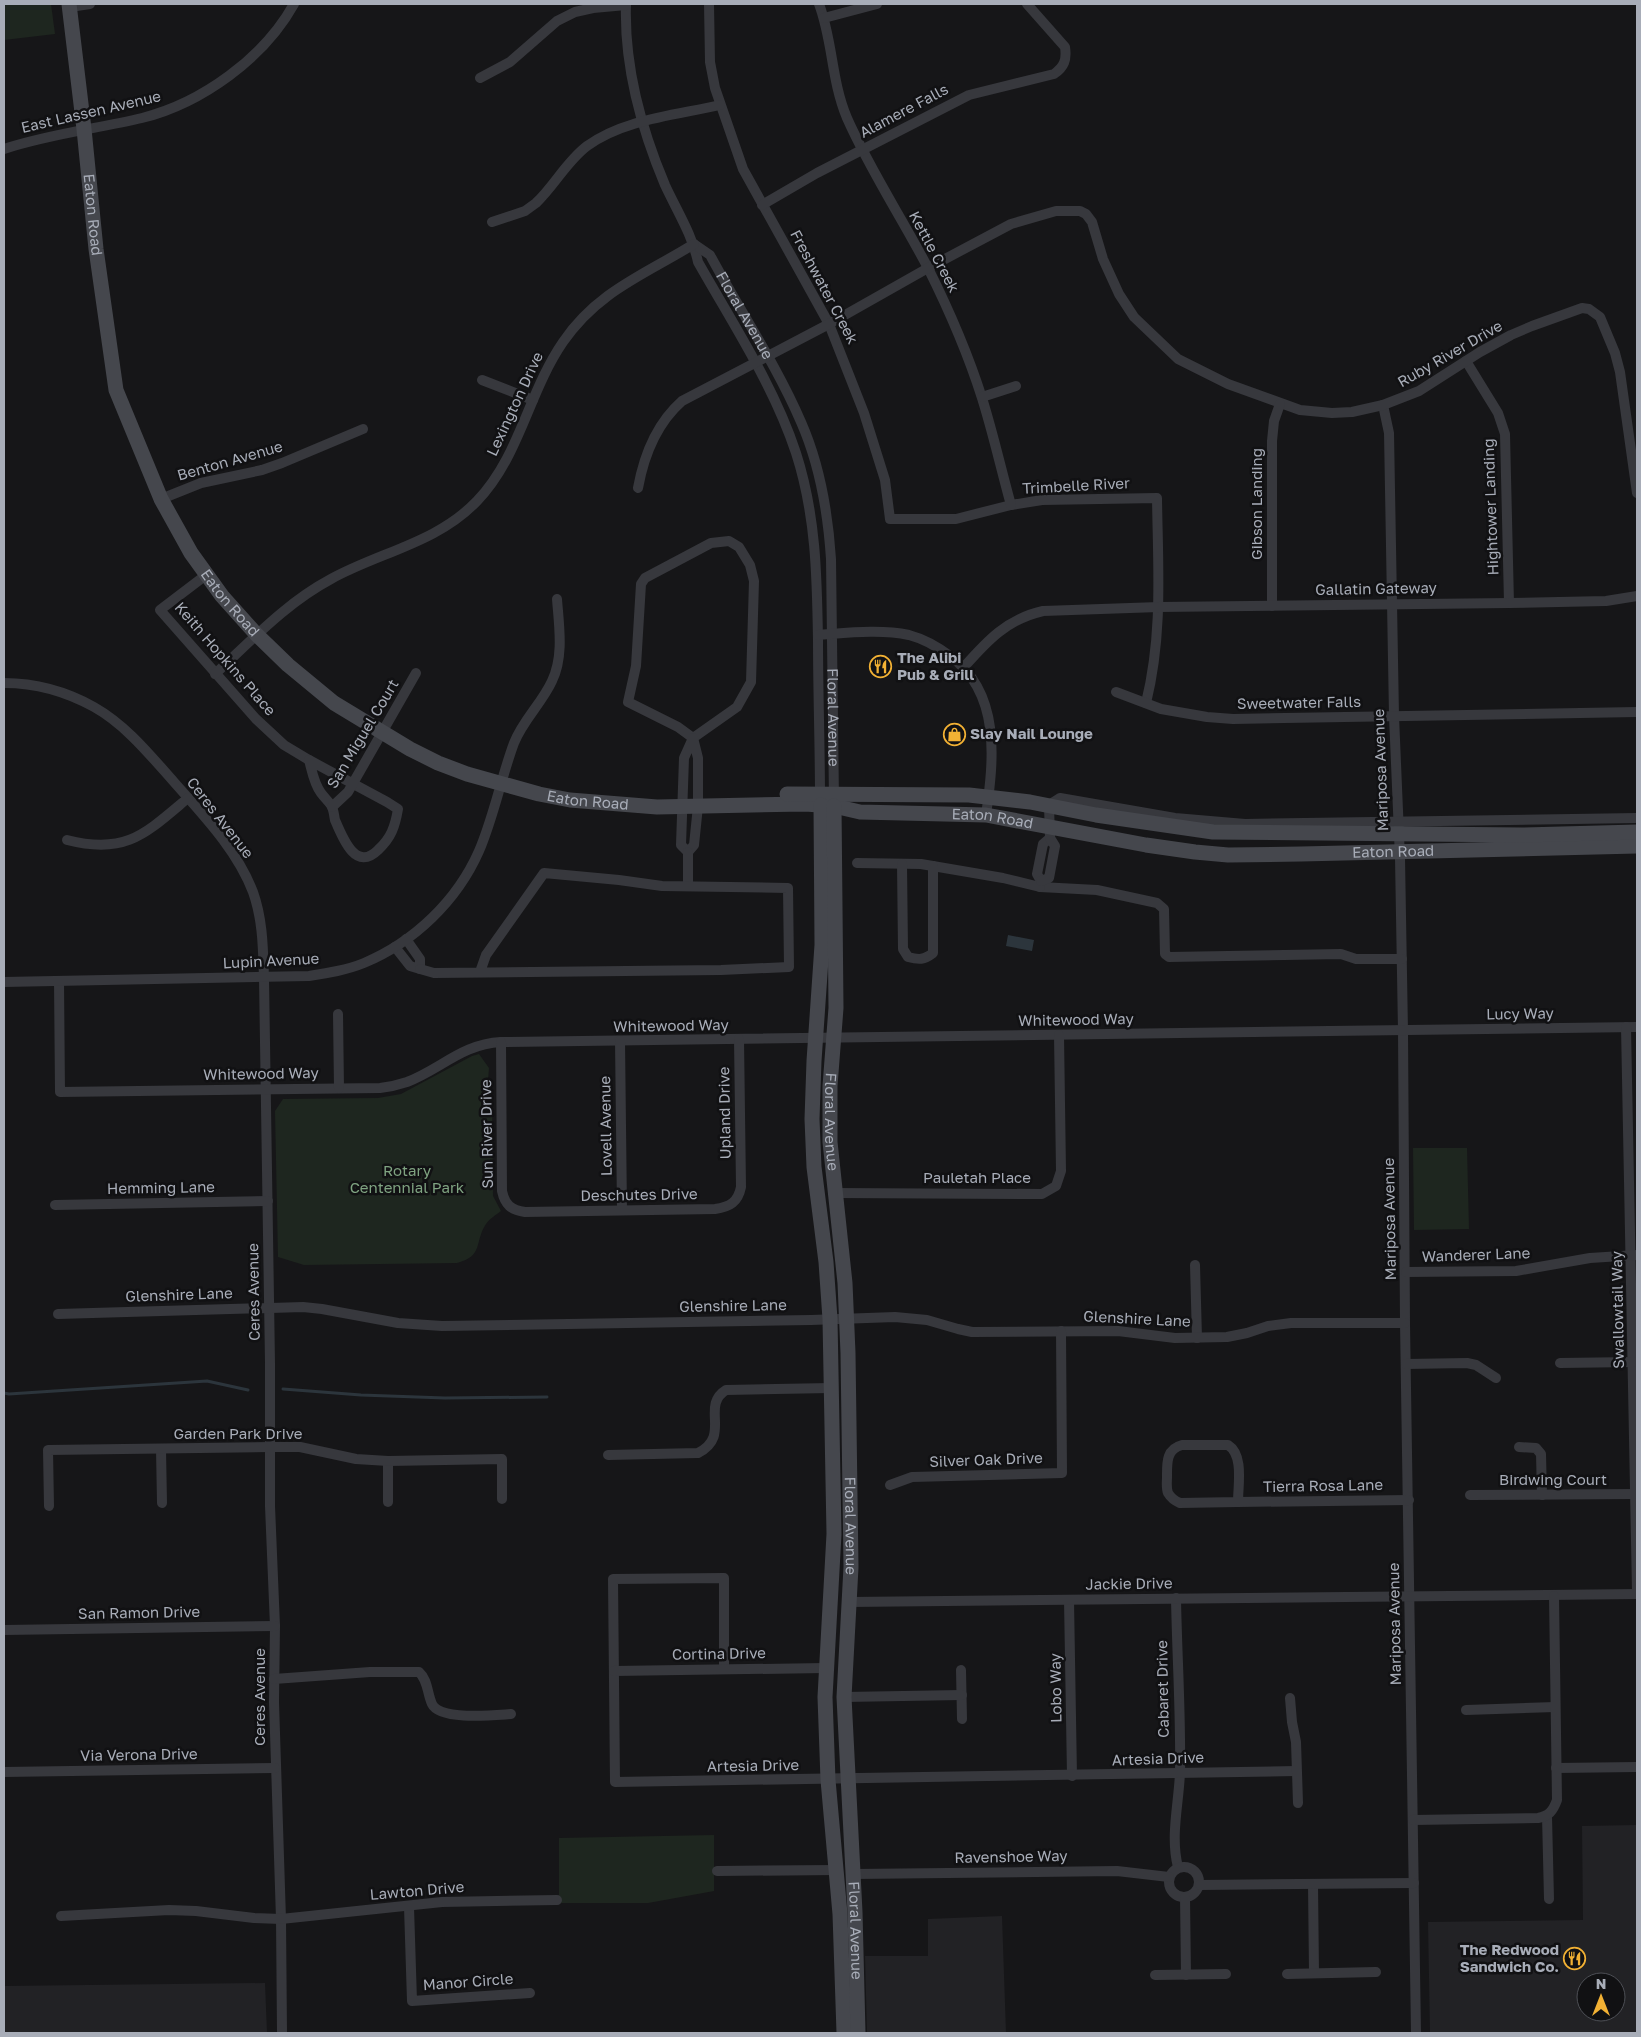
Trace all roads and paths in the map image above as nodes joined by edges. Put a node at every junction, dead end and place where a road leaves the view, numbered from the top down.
1 (90, 4) edge
2 (294, 4) edge
3 (709, 4) edge
4 (819, 4) edge
5 (877, 4) edge
6 (1027, 4) edge
7 (69, 5) edge
8 (626, 5) edge
9 (824, 18) junction
10 (480, 78) dead end
11 (720, 105) junction
12 (643, 122) junction
13 (88, 128) junction
14 (4, 149) edge
15 (862, 150) junction
16 (762, 205) junction
17 (492, 222) dead end
18 (694, 244) junction
19 (928, 268) junction
20 (829, 324) junction
21 (766, 356) junction
22 (1466, 361) junction
23 (754, 363) junction
24 (482, 380) dead end
25 (1016, 386) dead end
26 (982, 397) junction
27 (533, 400) junction
28 (1280, 404) junction
29 (1383, 405) junction
30 (363, 429) dead end
31 (1635, 461) edge
32 (638, 488) dead end
33 (1637, 493) edge
34 (165, 498) junction
35 (1011, 505) junction
36 (890, 519) joint
37 (206, 575) junction
38 (1637, 596) edge
39 (557, 599) dead end
40 (1509, 603) junction
41 (1392, 604) junction
42 (1272, 606) junction
43 (1158, 607) junction
44 (260, 632) junction
45 (833, 634) junction
46 (818, 635) junction
47 (964, 667) junction
48 (215, 674) junction
49 (416, 674) dead end
50 (4, 683) edge
51 (1116, 692) dead end
52 (1146, 703) junction
53 (1637, 712) edge
54 (1394, 716) junction
55 (385, 730) junction
56 (692, 738) junction
57 (309, 760) junction
58 (502, 780) junction
59 (353, 784) junction
60 (989, 797) junction
61 (188, 798) junction
62 (827, 800) junction
63 (691, 802) junction
64 (1049, 805) junction
65 (332, 807) junction
66 (986, 815) junction
67 (1637, 818) edge
68 (1398, 828) junction
69 (1637, 832) edge
70 (1050, 833) junction
71 (67, 840) dead end
72 (1637, 846) edge
73 (1400, 852) junction
74 (857, 863) dead end
75 (902, 864) junction
76 (933, 866) junction
77 (1041, 884) junction
78 (688, 886) junction
79 (406, 940) junction
80 (394, 947) junction
81 (1402, 959) junction
82 (420, 969) junction
83 (480, 972) junction
84 (264, 978) junction
85 (59, 981) junction
86 (4, 982) edge
87 (338, 1014) dead end
88 (1626, 1027) junction
89 (1637, 1027) edge
90 (1403, 1031) junction
91 (1059, 1035) junction
92 (816, 1037) junction
93 (834, 1037) junction
94 (739, 1039) junction
95 (620, 1041) junction
96 (501, 1042) junction
97 (339, 1088) junction
98 (265, 1089) junction
99 (741, 1187) joint
100 (834, 1193) junction
101 (268, 1201) junction
102 (55, 1205) dead end
103 (622, 1210) junction
104 (525, 1212) joint
105 (1635, 1256) edge
106 (1195, 1265) dead end
107 (1406, 1272) junction
108 (269, 1307) junction
109 (58, 1314) dead end
110 (847, 1319) junction
111 (830, 1320) junction
112 (1405, 1323) junction
113 (1061, 1331) junction
114 (1197, 1338) junction
115 (1634, 1362) junction
116 (1560, 1363) dead end
117 (1406, 1364) junction
118 (1496, 1378) dead end
119 (831, 1388) junction
120 (270, 1447) junction
121 (1519, 1447) dead end
122 (161, 1449) junction
123 (608, 1455) dead end
124 (388, 1461) junction
125 (890, 1485) dead end
126 (1636, 1494) junction
127 (1470, 1495) dead end
128 (1542, 1495) junction
129 (502, 1499) dead end
130 (1408, 1500) junction
131 (388, 1502) dead end
132 (1238, 1502) junction
133 (162, 1503) dead end
134 (49, 1506) dead end
135 (1637, 1593) edge
136 (1410, 1596) junction
137 (1554, 1596) junction
138 (1176, 1598) junction
139 (1069, 1600) junction
140 (849, 1602) junction
141 (275, 1626) junction
142 (4, 1630) edge
143 (825, 1668) junction
144 (724, 1669) junction
145 (961, 1670) dead end
146 (614, 1671) junction
147 (274, 1678) junction
148 (962, 1695) junction
149 (844, 1696) junction
150 (1290, 1698) dead end
151 (1555, 1707) junction
152 (1466, 1710) dead end
153 (511, 1714) dead end
154 (962, 1719) dead end
155 (1637, 1767) edge
156 (275, 1768) junction
157 (1556, 1768) junction
158 (1296, 1771) junction
159 (4, 1772) edge
160 (1180, 1772) junction
161 (1072, 1776) junction
162 (847, 1779) junction
163 (828, 1780) junction
164 (1298, 1803) dead end
165 (1547, 1816) junction
166 (1413, 1820) junction
167 (1178, 1868) junction
168 (836, 1870) junction
169 (717, 1871) dead end
170 (854, 1874) junction
171 (1169, 1877) junction
172 (1414, 1883) junction
173 (1200, 1884) junction
174 (1313, 1884) junction
175 (1185, 1897) junction
176 (1549, 1899) dead end
177 (557, 1900) dead end
178 (409, 1907) junction
179 (62, 1916) dead end
180 (281, 1918) junction
181 (1376, 1972) dead end
182 (1314, 1973) junction
183 (1226, 1974) dead end
184 (1287, 1974) dead end
185 (1154, 1975) dead end
186 (1186, 1975) junction
187 (530, 1993) dead end
188 (282, 2033) edge
189 (844, 2033) edge
190 (858, 2033) edge
191 (1416, 2033) edge

1 - 7 street
2 - 13 street, East Lassen Avenue
3 - 11 street, Freshwater Creek
4 - 9 street, Kettle Creek
5 - 9 street
6 - 15 street, Alamere Falls
7 - 13 street, Eaton Road
8 - 10 street
8 - 12 street, Floral Avenue
9 - 15 street, Kettle Creek
11 - 12 street
11 - 16 street, Freshwater Creek
12 - 17 street
12 - 18 street, Floral Avenue
13 - 14 street, East Lassen Avenue
13 - 34 street, Eaton Road
15 - 16 street, Alamere Falls
15 - 19 street, Kettle Creek
16 - 20 street, Freshwater Creek
18 - 21 street, Floral Avenue
18 - 23 street, Floral Avenue
18 - 27 street, Lexington Drive
19 - 20 street
19 - 26 street, Kettle Creek
19 - 28 street, Ruby River Drive
20 - 21 street
20 - 36 street, Freshwater Creek
21 - 23 street
21 - 45 street, Floral Avenue
22 - 29 street, Ruby River Drive
22 - 31 street, Ruby River Drive
22 - 40 street, Hightower Landing
23 - 32 street
23 - 46 street, Floral Avenue
24 - 27 street
25 - 26 street
26 - 35 street, Kettle Creek
27 - 44 street, Lexington Drive
28 - 29 street, Ruby River Drive
28 - 42 street, Gibson Landing
29 - 41 street, Mariposa Avenue
30 - 34 street, Benton Avenue
31 - 33 street
34 - 37 street, Eaton Road
34 - 44 street
35 - 36 street, Trimbelle River
35 - 43 street, Trimbelle River
37 - 44 street, Eaton Road
37 - 48 street, Keith Hopkins Place
38 - 40 street, Gallatin Gateway
39 - 58 street, Lupin Avenue
40 - 41 street, Gallatin Gateway
41 - 42 street, Gallatin Gateway
41 - 54 street, Mariposa Avenue
42 - 43 street, Gallatin Gateway
43 - 47 street, Gallatin Gateway
43 - 52 street
44 - 48 street, Lexington Drive
44 - 55 street, Eaton Road
45 - 46 street
45 - 47 street
45 - 62 street, Floral Avenue
46 - 62 street, Floral Avenue
47 - 60 street
48 - 57 street, Keith Hopkins Place
49 - 55 street, San Miguel Court
50 - 61 street, Ceres Avenue
51 - 52 street, Sweetwater Falls
52 - 54 street, Sweetwater Falls
53 - 54 street, Sweetwater Falls
54 - 68 street, Mariposa Avenue
55 - 58 street, Eaton Road
55 - 59 street, San Miguel Court
56 - 56 street
56 - 63 street
57 - 59 street, Keith Hopkins Place
57 - 65 street, Keith Hopkins Place
58 - 63 street, Eaton Road
58 - 79 street, Lupin Avenue
59 - 65 street, San Miguel Court
59 - 65 street, Keith Hopkins Place
60 - 62 street, Eaton Road
60 - 64 street, Eaton Road
60 - 66 street
61 - 71 street
61 - 84 street, Ceres Avenue
62 - 63 street, Eaton Road
62 - 66 street, Eaton Road
62 - 92 street, Floral Avenue
62 - 93 street, Floral Avenue
63 - 78 street
64 - 68 street, Eaton Road
64 - 70 street
66 - 70 street, Eaton Road
67 - 68 street, Eaton Road
68 - 69 street, Eaton Road
68 - 73 street, Mariposa Avenue
70 - 73 street, Eaton Road
70 - 77 street
72 - 73 street, Eaton Road
73 - 81 street, Mariposa Avenue
74 - 75 street
75 - 76 street
75 - 76 street
76 - 77 street
77 - 81 street
78 - 83 street
78 - 83 street
79 - 80 street, Lupin Avenue
79 - 82 street
80 - 82 street
80 - 84 street, Lupin Avenue
81 - 90 street, Mariposa Avenue
82 - 83 street
84 - 85 street, Lupin Avenue
84 - 98 street, Ceres Avenue
85 - 86 street, Lupin Avenue
85 - 98 street, Whitewood Way
87 - 97 street
88 - 89 street, Lucy Way
88 - 90 street, Lucy Way
88 - 105 street, Swallowtail Way
90 - 91 street, Whitewood Way
90 - 107 street, Mariposa Avenue
91 - 93 street, Whitewood Way
91 - 100 street, Pauletah Place
92 - 93 street, Whitewood Way
92 - 94 street, Whitewood Way
92 - 111 street, Floral Avenue
93 - 100 street, Floral Avenue
94 - 95 street, Whitewood Way
94 - 99 street, Upland Drive
95 - 96 street, Whitewood Way
95 - 103 street, Lovell Avenue
96 - 97 street, Whitewood Way
96 - 104 street, Sun River Drive
97 - 98 street, Whitewood Way
98 - 101 street, Ceres Avenue
99 - 103 street, Deschutes Drive
100 - 110 street, Floral Avenue
101 - 102 street, Hemming Lane
101 - 108 street, Ceres Avenue
103 - 104 street, Deschutes Drive
105 - 107 street, Wanderer Lane
105 - 115 street, Swallowtail Way
106 - 114 street
107 - 112 street, Mariposa Avenue
108 - 109 street, Glenshire Lane
108 - 111 street, Glenshire Lane
108 - 120 street, Ceres Avenue
110 - 111 street, Glenshire Lane
110 - 113 street, Glenshire Lane
110 - 140 street, Floral Avenue
111 - 119 street, Floral Avenue
112 - 114 street, Glenshire Lane
112 - 117 street, Mariposa Avenue
113 - 114 street, Glenshire Lane
113 - 125 street, Silver Oak Drive
115 - 116 street
115 - 126 street, Swallowtail Way
117 - 118 street
117 - 130 street, Mariposa Avenue
119 - 123 street
119 - 143 street, Floral Avenue
120 - 122 street, Garden Park Drive
120 - 124 street, Garden Park Drive
120 - 141 street, Ceres Avenue
121 - 128 street
122 - 133 street
122 - 134 street, Garden Park Drive
124 - 129 street, Garden Park Drive
124 - 131 street
126 - 128 street, Birdwing Court
126 - 135 street, Swallowtail Way
127 - 128 street, Birdwing Court
130 - 132 street, Tierra Rosa Lane
130 - 136 street, Mariposa Avenue
132 - 132 street, Tierra Rosa Lane
135 - 137 street, Jackie Drive
136 - 137 street, Jackie Drive
136 - 138 street, Jackie Drive
136 - 166 street, Mariposa Avenue
137 - 151 street
138 - 139 street, Jackie Drive
138 - 160 street, Cabaret Drive
139 - 140 street, Jackie Drive
139 - 161 street, Lobo Way
140 - 149 street, Floral Avenue
141 - 142 street, San Ramon Drive
141 - 147 street, Ceres Avenue
143 - 144 street, Cortina Drive
143 - 163 street, Floral Avenue
144 - 146 street, Cortina Drive
144 - 146 street, Artesia Drive
145 - 148 street
146 - 163 street, Artesia Drive
147 - 153 street
147 - 156 street, Ceres Avenue
148 - 149 street
148 - 154 street
149 - 162 street, Floral Avenue
150 - 158 street
151 - 152 street
151 - 157 street
155 - 157 street
156 - 159 street, Via Verona Drive
156 - 180 street, Ceres Avenue
157 - 165 street
158 - 160 street, Artesia Drive
158 - 164 street
160 - 161 street, Artesia Drive
160 - 167 street, Cabaret Drive
161 - 162 street, Artesia Drive
162 - 163 street, Artesia Drive
162 - 170 street, Floral Avenue
163 - 168 street, Floral Avenue
165 - 166 street
165 - 176 street
166 - 172 street, Mariposa Avenue
167 - 171 street
167 - 173 street
168 - 169 street
168 - 189 street, Floral Avenue
170 - 171 street, Ravenshoe Way
170 - 190 street, Floral Avenue
171 - 175 street
172 - 174 street
172 - 191 street, Mariposa Avenue
173 - 174 street
173 - 175 street
174 - 182 street
175 - 186 street
177 - 178 street, Lawton Drive
178 - 180 street, Lawton Drive
178 - 187 street, Manor Circle
179 - 180 street, Lawton Drive
180 - 188 street, Ceres Avenue
181 - 182 street
182 - 184 street
183 - 186 street
185 - 186 street

